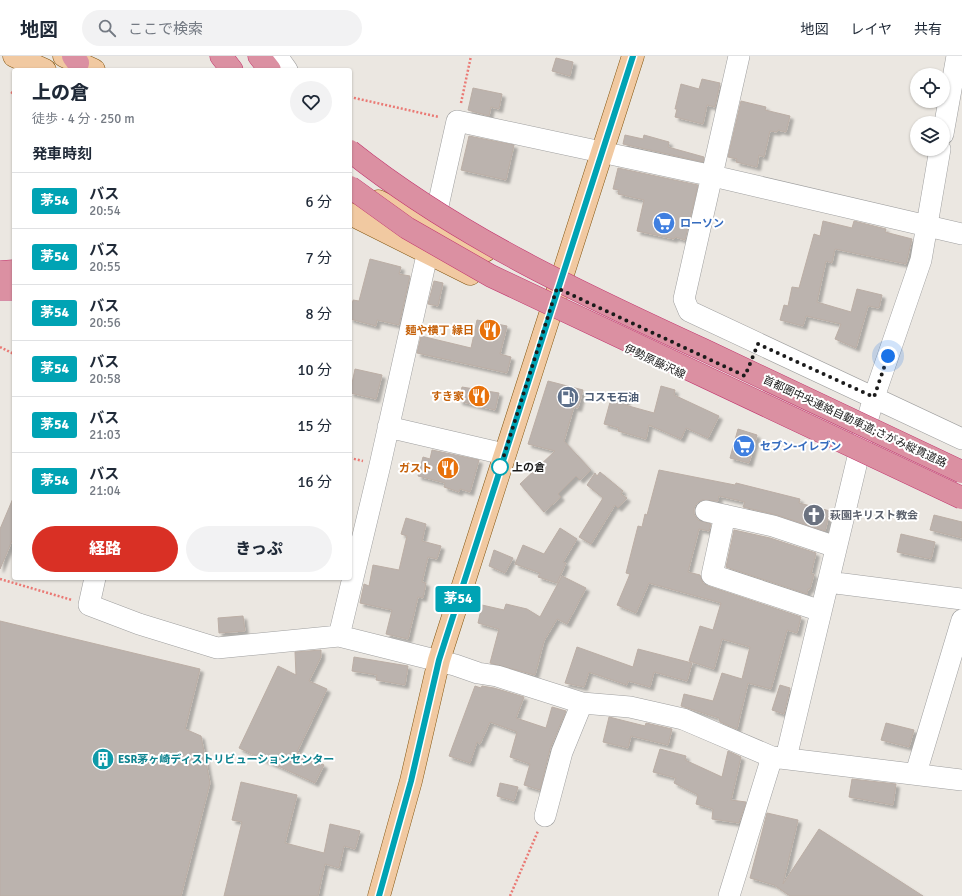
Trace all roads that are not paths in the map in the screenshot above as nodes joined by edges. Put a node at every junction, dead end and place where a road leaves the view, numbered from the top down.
1 (14, 56) edge
2 (221, 56) edge
3 (259, 56) edge
4 (277, 56) edge
5 (633, 56) edge
6 (740, 56) edge
7 (957, 56) edge
8 (41, 68) edge
9 (230, 68) edge
10 (268, 68) edge
11 (286, 68) edge
12 (946, 116) edge
13 (352, 153) edge
14 (601, 153) junction
15 (939, 156) edge
16 (713, 176) junction
17 (352, 189) edge
18 (352, 189) edge
19 (352, 215) edge
20 (434, 226) junction
21 (926, 227) junction
22 (962, 234) edge
23 (428, 254) junction
24 (12, 271) edge
25 (0, 272) edge
26 (557, 288) junction
27 (12, 289) edge
28 (0, 290) edge
29 (550, 311) junction
30 (758, 344) junction
31 (745, 376) junction
32 (874, 397) junction
33 (388, 427) junction
34 (864, 432) junction
35 (962, 439) edge
36 (504, 454) junction
37 (858, 456) junction
38 (962, 472) edge
39 (962, 478) edge
40 (962, 498) edge
41 (962, 504) edge
42 (836, 548) junction
43 (352, 577) edge
44 (95, 580) edge
45 (351, 580) edge
46 (828, 582) junction
47 (962, 599) edge
48 (821, 611) junction
49 (962, 620) edge
50 (338, 636) junction
51 (439, 660) junction
52 (582, 703) junction
53 (779, 758) junction
54 (916, 774) junction
55 (962, 780) edge
56 (545, 816) road end
57 (379, 896) edge
58 (729, 896) edge

1 - 8 main road
2 - 9 highway
3 - 10 highway
4 - 11 street
5 - 14 main road
6 - 16 street
7 - 12 street
13 - 38 highway, 首都圏中央連絡自動車道;さがみ縦貫道路, bridge
14 - 16 street
14 - 20 street
14 - 26 main road
15 - 21 street
16 - 21 street
16 - 30 street
17 - 20 main road
18 - 40 highway, bridge
19 - 23 main road, 伊勢原藤沢線
20 - 23 street
20 - 26 main road
21 - 22 street
21 - 32 street
23 - 29 main road, 伊勢原藤沢線
23 - 33 street
24 - 25 highway
26 - 29 main road
26 - 31 main road
27 - 28 highway
29 - 36 main road
29 - 37 main road, 伊勢原藤沢線
30 - 31 street
30 - 32 street
31 - 34 main road
32 - 34 street
32 - 35 street
33 - 36 street
33 - 43 street
34 - 37 street
34 - 39 main road
36 - 51 main road
37 - 41 main road, 伊勢原藤沢線
37 - 42 street
42 - 46 street
42 - 48 street
44 - 50 street
45 - 50 street
46 - 47 street
46 - 48 street
48 - 53 street
49 - 54 street
50 - 51 street
51 - 52 street
51 - 57 main road
52 - 53 street
52 - 56 street
53 - 54 street
53 - 58 street
54 - 55 street

